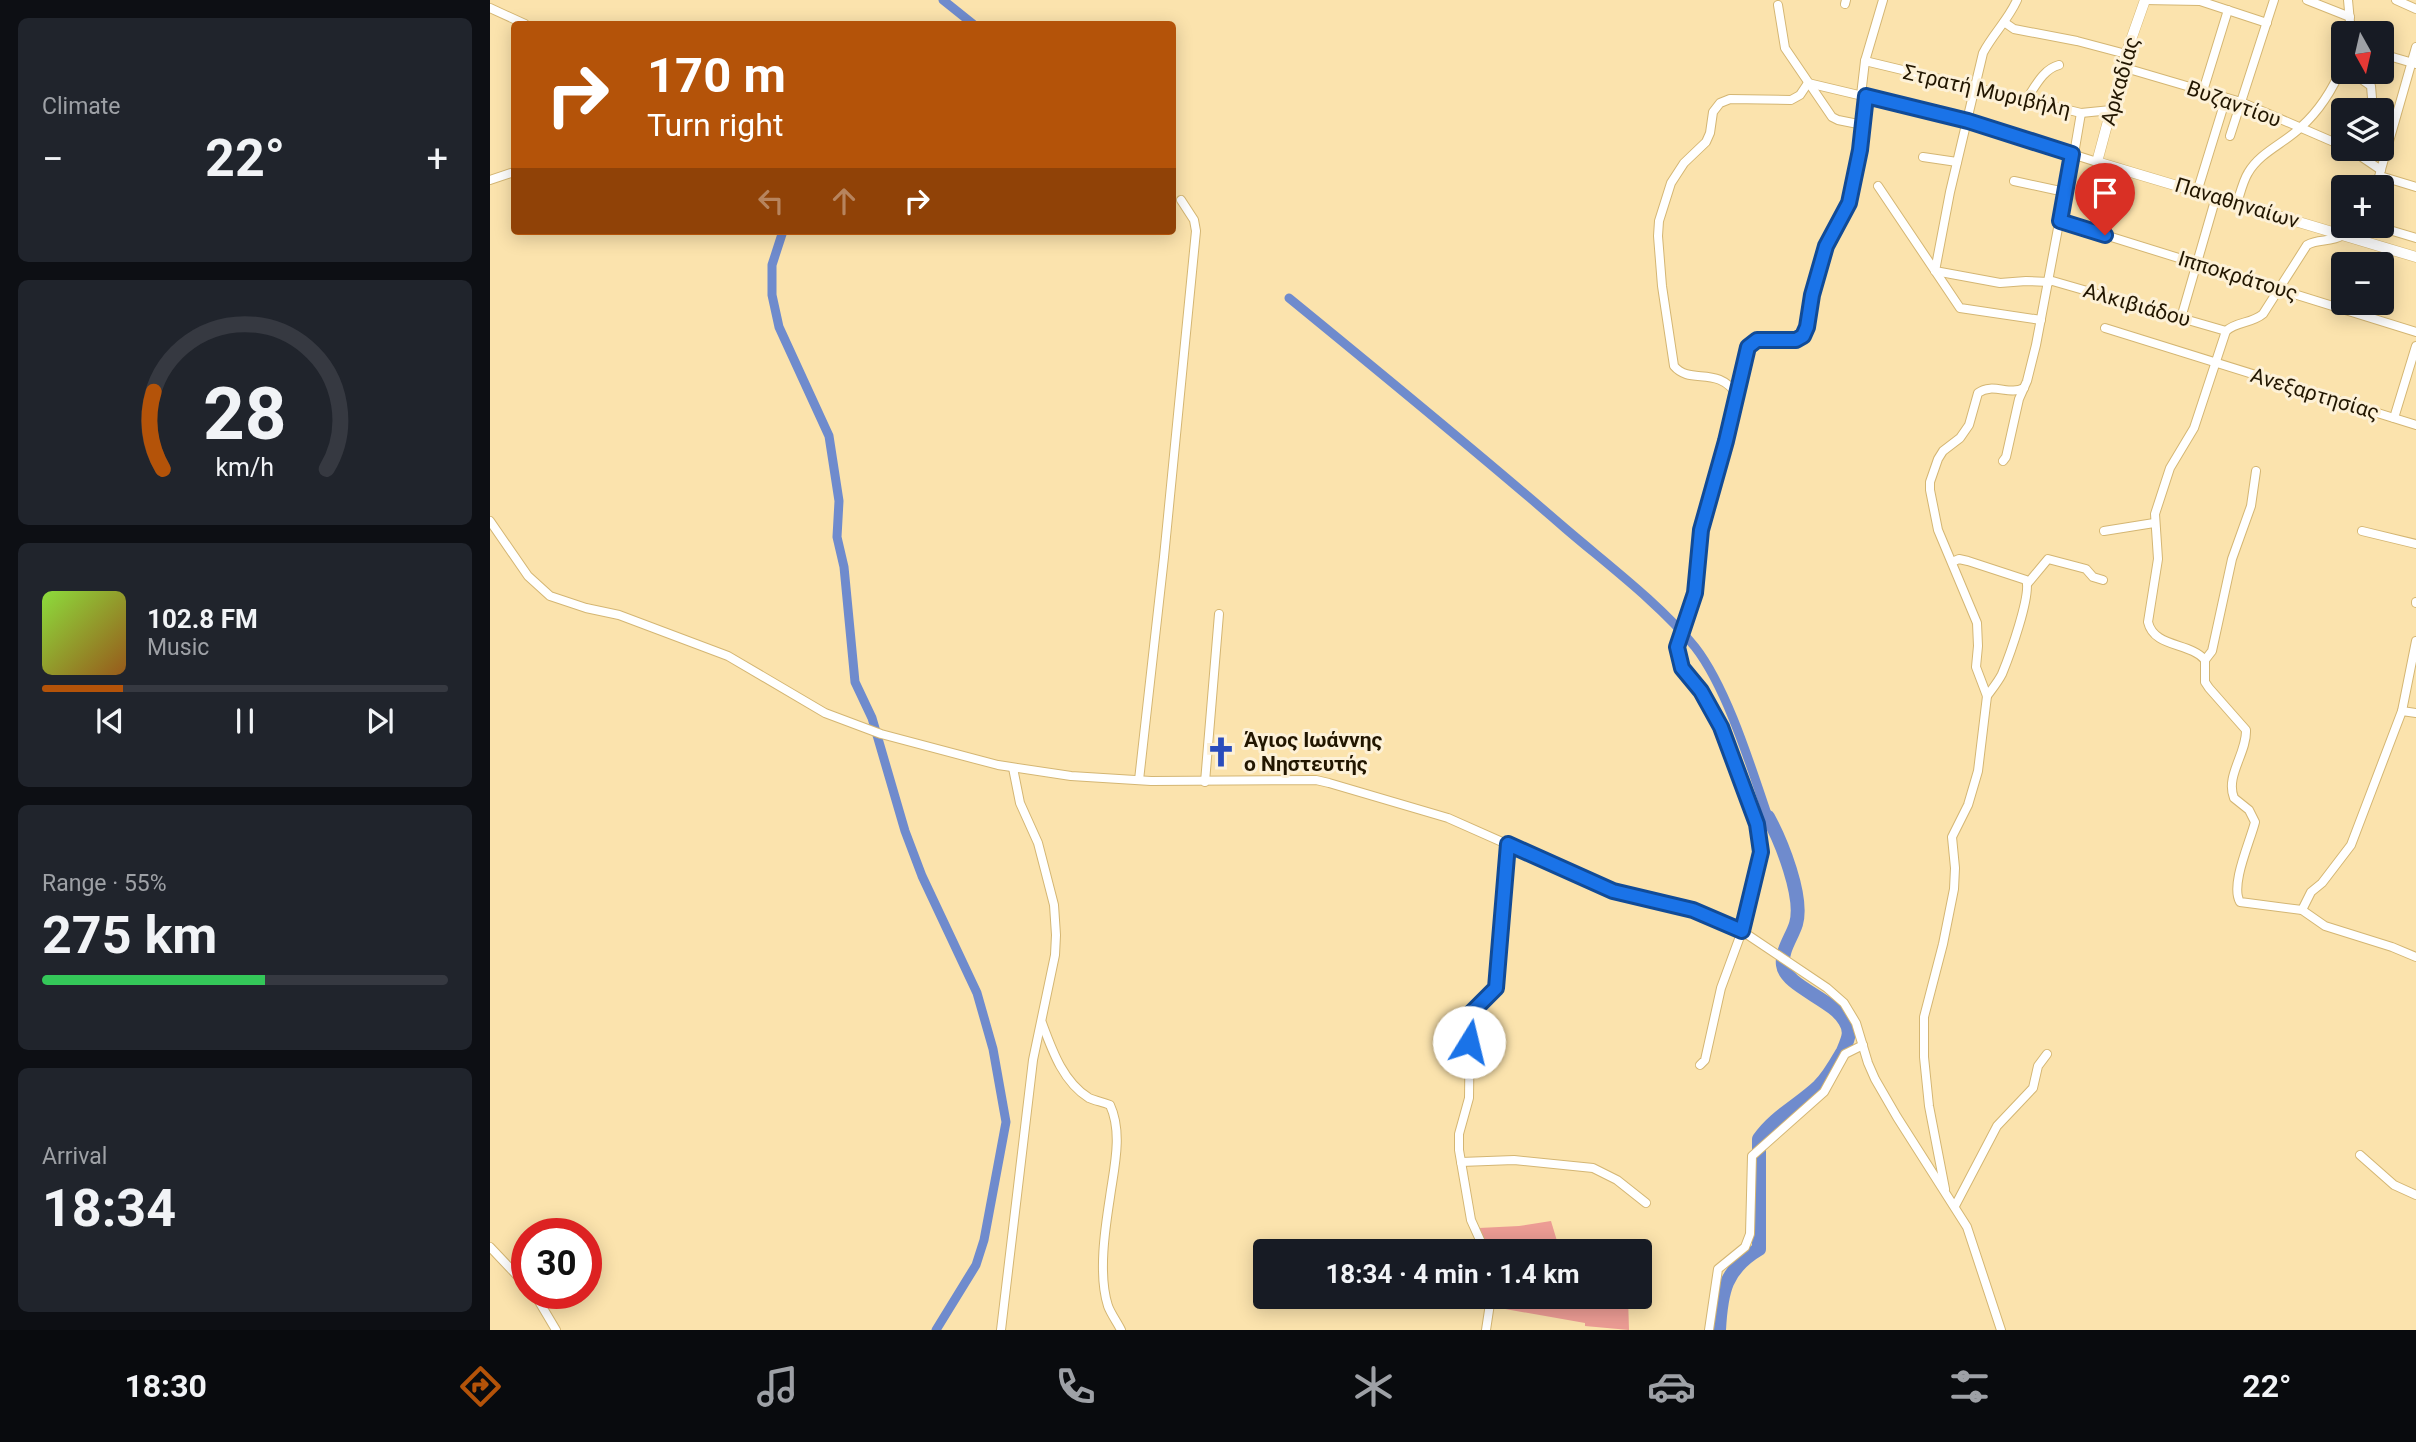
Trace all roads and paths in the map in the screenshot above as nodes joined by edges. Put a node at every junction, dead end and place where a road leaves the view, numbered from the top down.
1 (1884, 0) edge
2 (2017, 0) edge
3 (2144, 0) edge
4 (2274, 0) edge
5 (2307, 0) edge
6 (2348, 0) edge
7 (2396, 0) edge
8 (1778, 5) dead end
9 (490, 8) edge
10 (2416, 9) edge
11 (2228, 10) junction
12 (2350, 17) junction
13 (518, 21) edge
14 (2350, 21) edge
15 (2004, 22) junction
16 (2267, 23) junction
17 (2416, 47) edge
18 (2126, 54) junction
19 (2394, 58) edge
20 (1865, 61) junction
21 (2414, 64) edge
22 (2059, 65) dead end
23 (2122, 67) junction
24 (1808, 83) junction
25 (2335, 84) edge
26 (1975, 88) junction
27 (2203, 91) junction
28 (1863, 95) junction
29 (2226, 98) junction
30 (2026, 100) junction
31 (2241, 102) junction
32 (2111, 110) junction
33 (2081, 113) junction
34 (1968, 121) junction
35 (1863, 125) junction
36 (2300, 129) junction
37 (2230, 136) dead end
38 (2331, 141) edge
39 (2073, 154) junction
40 (1923, 157) dead end
41 (2366, 161) edge
42 (1957, 162) junction
43 (2097, 162) junction
44 (511, 173) edge
45 (2380, 173) junction
46 (490, 180) edge
47 (2014, 181) dead end
48 (1878, 186) dead end
49 (2416, 187) edge
50 (2065, 192) junction
51 (2197, 192) junction
52 (2216, 197) junction
53 (1181, 200) dead end
54 (2237, 204) junction
55 (2060, 221) junction
56 (2331, 231) edge
57 (2394, 231) edge
58 (2338, 238) edge
59 (2353, 238) edge
60 (2416, 238) edge
61 (2360, 240) joint
62 (2416, 257) edge
63 (2197, 263) junction
64 (1935, 271) junction
65 (2049, 281) junction
66 (2279, 289) junction
67 (2181, 318) junction
68 (2041, 320) junction
69 (2105, 328) dead end
70 (2226, 331) junction
71 (2416, 332) edge
72 (2416, 346) edge
73 (2214, 362) junction
74 (2024, 388) junction
75 (1738, 396) junction
76 (2394, 418) junction
77 (2416, 425) edge
78 (2003, 461) dead end
79 (2256, 471) dead end
80 (490, 521) edge
81 (2154, 523) junction
82 (2104, 531) dead end
83 (2362, 531) dead end
84 (2416, 544) edge
85 (1952, 562) junction
86 (2103, 580) dead end
87 (2028, 583) junction
88 (1219, 614) dead end
89 (2416, 641) edge
90 (2205, 660) junction
91 (1987, 696) junction
92 (2402, 712) junction
93 (2416, 713) edge
94 (1013, 768) junction
95 (1139, 780) junction
96 (1205, 782) junction
97 (1508, 844) junction
98 (2302, 910) junction
99 (1742, 931) junction
100 (2416, 957) edge
101 (1042, 1023) junction
102 (1863, 1045) junction
103 (2047, 1054) dead end
104 (1700, 1065) dead end
105 (2360, 1155) dead end
106 (1461, 1162) junction
107 (1945, 1191) junction
108 (2416, 1195) edge
109 (1646, 1203) dead end
110 (1955, 1206) junction
111 (1480, 1239) edge
112 (490, 1247) edge
113 (511, 1269) edge
114 (544, 1309) edge
115 (1489, 1309) edge
116 (556, 1330) edge
117 (1001, 1330) edge
118 (1121, 1330) edge
119 (1486, 1330) edge
120 (1709, 1330) edge
121 (2001, 1330) edge

1 - 20 street
2 - 15 street
3 - 11 street
3 - 18 street, Αρκαδίας
4 - 16 street
5 - 12 street
6 - 12 street
7 - 10 street
8 - 24 street
9 - 13 street
11 - 16 street
11 - 27 street
12 - 14 street
15 - 18 street
15 - 26 street
16 - 31 street
17 - 21 street
18 - 23 street, Αρκαδίας
19 - 21 street
20 - 26 street, Στρατή Μυριβήλη
20 - 28 street
21 - 45 street
22 - 30 street
23 - 27 street, Βυζαντίου
23 - 32 street, Αρκαδίας
24 - 28 street
24 - 35 street
24 - 75 street
25 - 36 street
26 - 30 street, Στρατή Μυριβήλη
26 - 34 street
27 - 29 street, Βυζαντίου
28 - 34 street
28 - 35 street
29 - 31 street, Βυζαντίου
29 - 51 street
30 - 33 street, Στρατή Μυριβήλη
31 - 36 street, Βυζαντίου
31 - 37 street
32 - 33 street, Στρατή Μυριβήλη
32 - 43 street, Αρκαδίας
33 - 39 street
34 - 39 street
34 - 42 street
35 - 75 street
36 - 38 street, Βυζαντίου
36 - 54 street
39 - 43 street
39 - 50 street
40 - 42 street
41 - 45 street
42 - 64 street
43 - 51 street, Παναθηναίων
44 - 46 street
45 - 49 street
47 - 50 street
48 - 64 street
50 - 55 street
51 - 52 street, Παναθηναίων
52 - 54 street, Παναθηναίων
52 - 63 street
53 - 95 street
54 - 56 street, Παναθηναίων
55 - 63 street, Ιπποκράτους
55 - 65 street
57 - 60 street
58 - 66 street
59 - 61 street, Παναθηναίων
61 - 62 street, Παναθηναίων
63 - 66 street, Ιπποκράτους
63 - 67 street
64 - 65 street, Αλκιβιάδου
64 - 68 street
65 - 67 street, Αλκιβιάδου
65 - 68 street
66 - 70 street
66 - 71 street, Ιπποκράτους
67 - 70 street, Αλκιβιάδου
68 - 74 street
69 - 73 street, Ανεξαρτησίας
70 - 73 street
72 - 76 street
73 - 76 street, Ανεξαρτησίας
73 - 81 street
74 - 78 street
74 - 85 street
75 - 99 street
76 - 77 street, Ανεξαρτησίας
79 - 90 street
80 - 94 street
81 - 82 street
81 - 90 street
83 - 84 street
85 - 87 street
85 - 91 street
86 - 87 street
87 - 91 street
88 - 96 street
89 - 92 street
90 - 98 street
91 - 107 street
92 - 93 street
92 - 98 street
94 - 95 street
94 - 101 street
95 - 96 street
96 - 97 street
97 - 99 street
97 - 106 street
98 - 100 street
99 - 102 street
99 - 104 street
101 - 117 street
101 - 118 street
102 - 107 street
102 - 120 street
103 - 110 street
105 - 108 street
106 - 109 street
106 - 111 street
107 - 110 street
110 - 121 street
112 - 113 street
114 - 116 street
115 - 119 street

